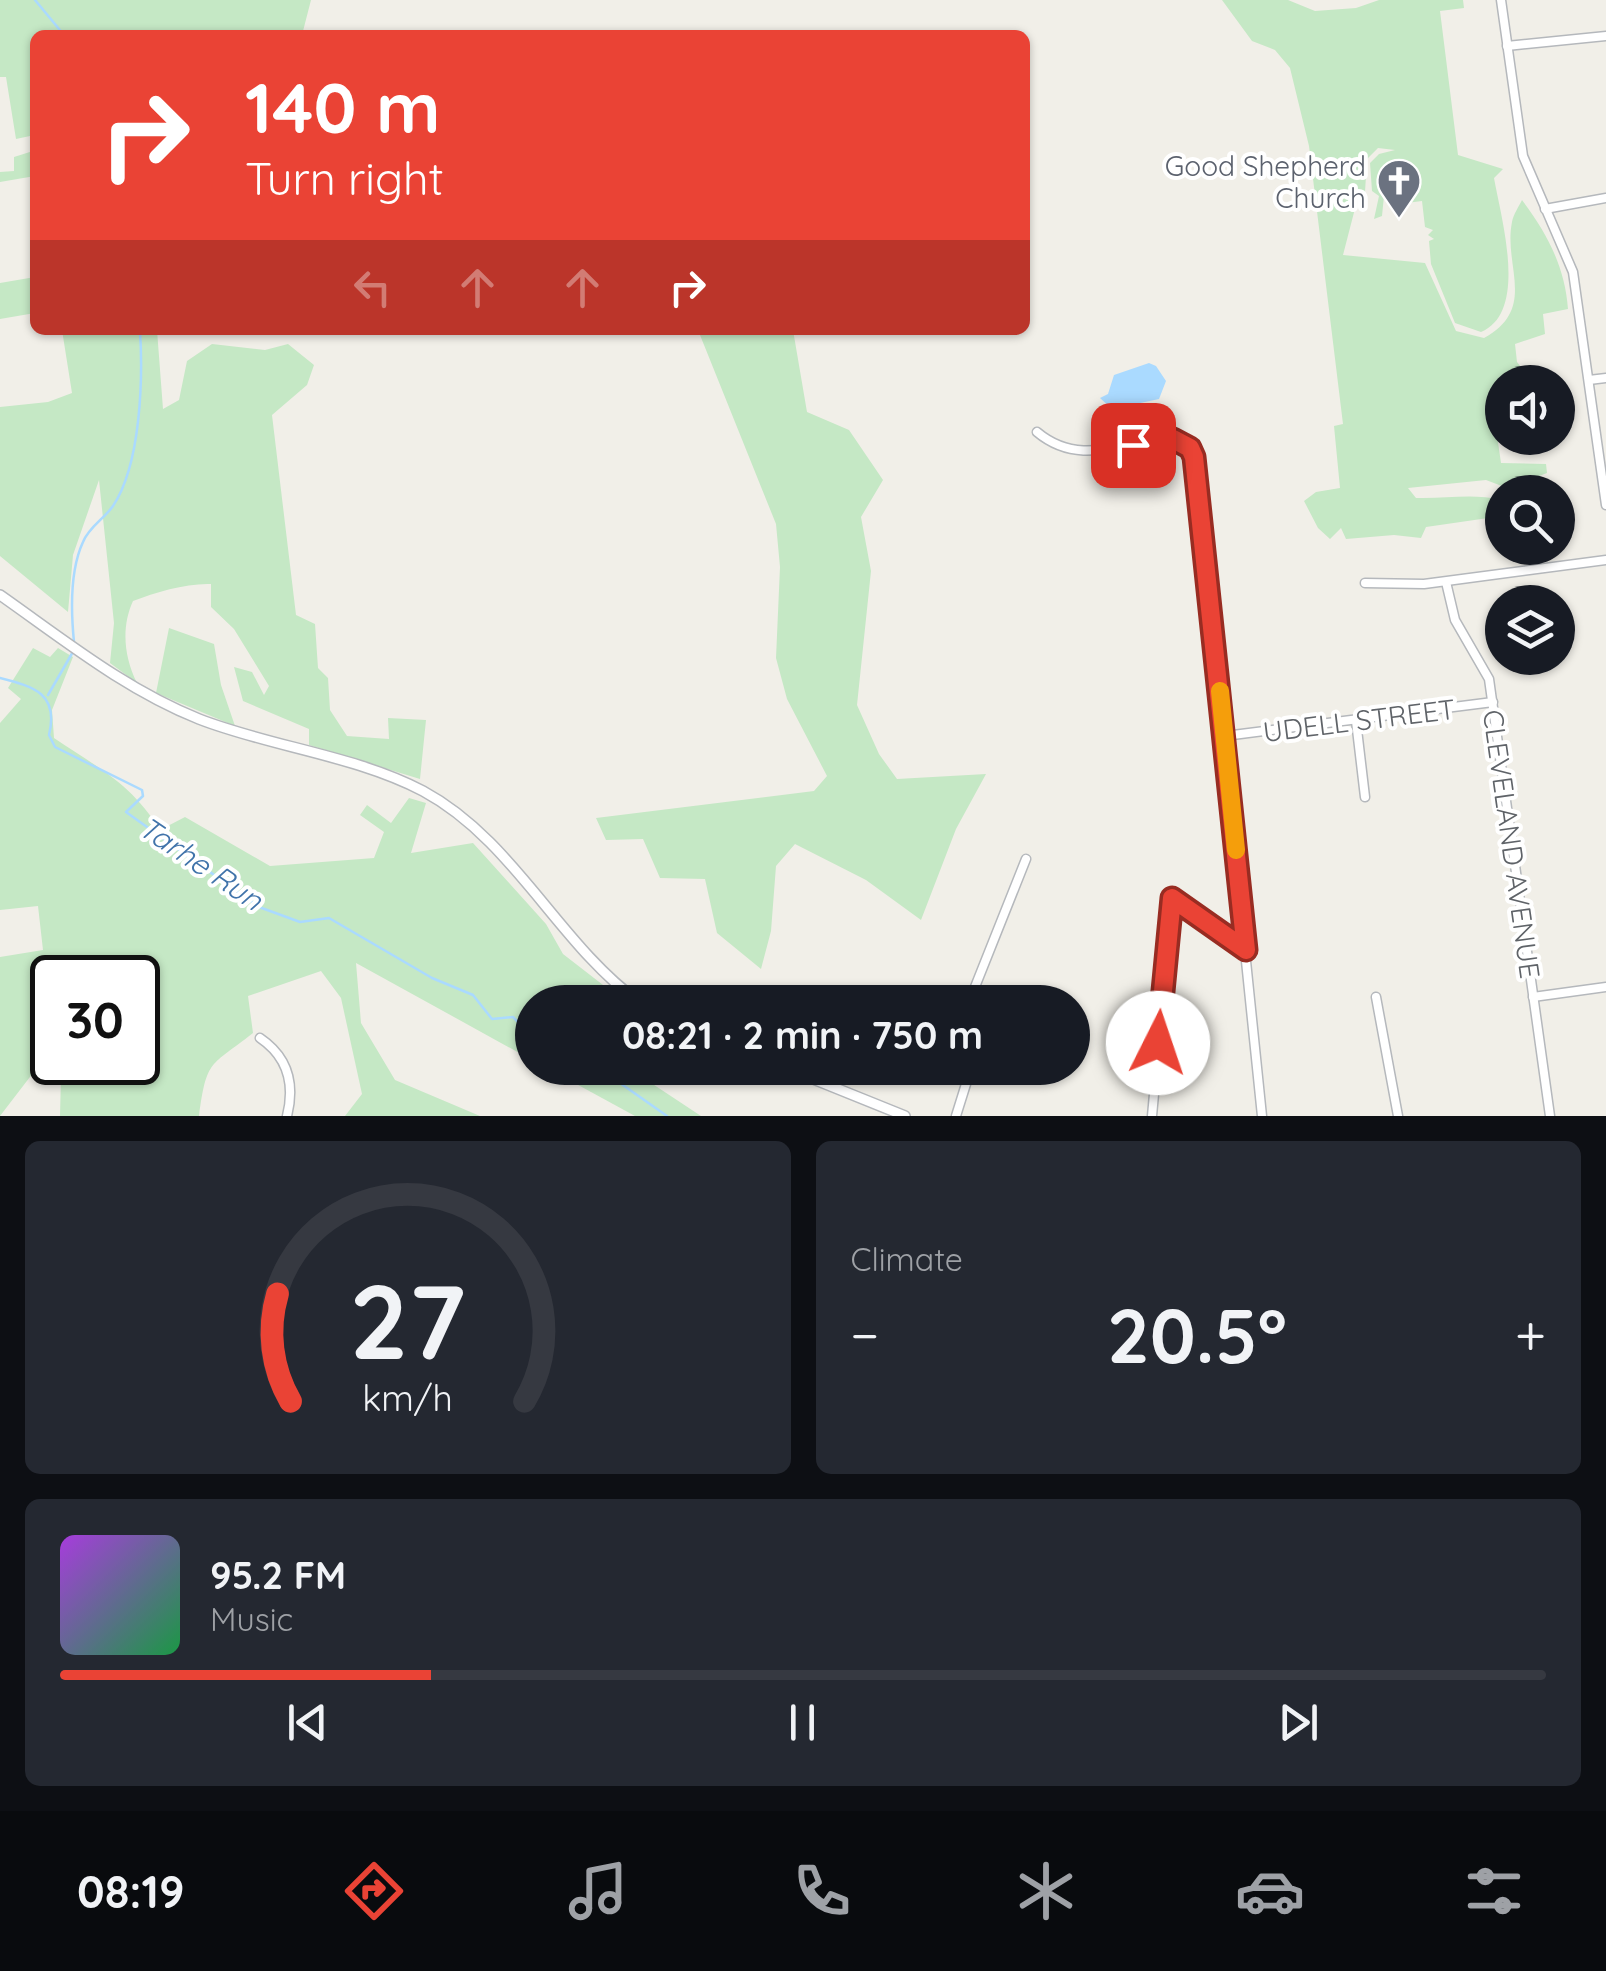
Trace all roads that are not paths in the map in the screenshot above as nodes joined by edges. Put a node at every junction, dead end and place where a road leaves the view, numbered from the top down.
1 (1501, 0) edge
2 (1606, 36) edge
3 (1507, 46) junction
4 (1606, 198) edge
5 (1546, 209) junction
6 (1606, 378) edge
7 (1589, 380) junction
8 (1037, 432) dead end
9 (1606, 505) edge
10 (1606, 560) edge
11 (1446, 582) junction
12 (1365, 583) dead end
13 (0, 595) edge
14 (1493, 702) junction
15 (1356, 721) junction
16 (1225, 736) junction
17 (1365, 796) dead end
18 (1026, 860) dead end
19 (1246, 950) junction
20 (620, 985) edge
21 (976, 985) edge
22 (1606, 987) edge
23 (1376, 996) dead end
24 (1534, 997) junction
25 (260, 1038) dead end
26 (828, 1085) edge
27 (966, 1085) edge
28 (288, 1116) edge
29 (905, 1116) edge
30 (956, 1116) edge
31 (1152, 1116) edge
32 (1262, 1116) edge
33 (1398, 1116) edge
34 (1550, 1116) edge

1 - 3 street
2 - 3 street
3 - 5 street
4 - 5 street
5 - 7 street
6 - 7 street
7 - 9 street
8 - 16 street
10 - 11 street
11 - 12 street
11 - 14 street, CLEVELAND AVENUE
13 - 20 street
14 - 15 street, UDELL STREET
14 - 24 street, CLEVELAND AVENUE
15 - 16 street, UDELL STREET
15 - 17 street
16 - 19 street
18 - 21 street
19 - 31 street
19 - 32 street
22 - 24 street
23 - 33 street
24 - 34 street, CLEVELAND AVENUE
25 - 28 street
26 - 29 street
27 - 30 street

